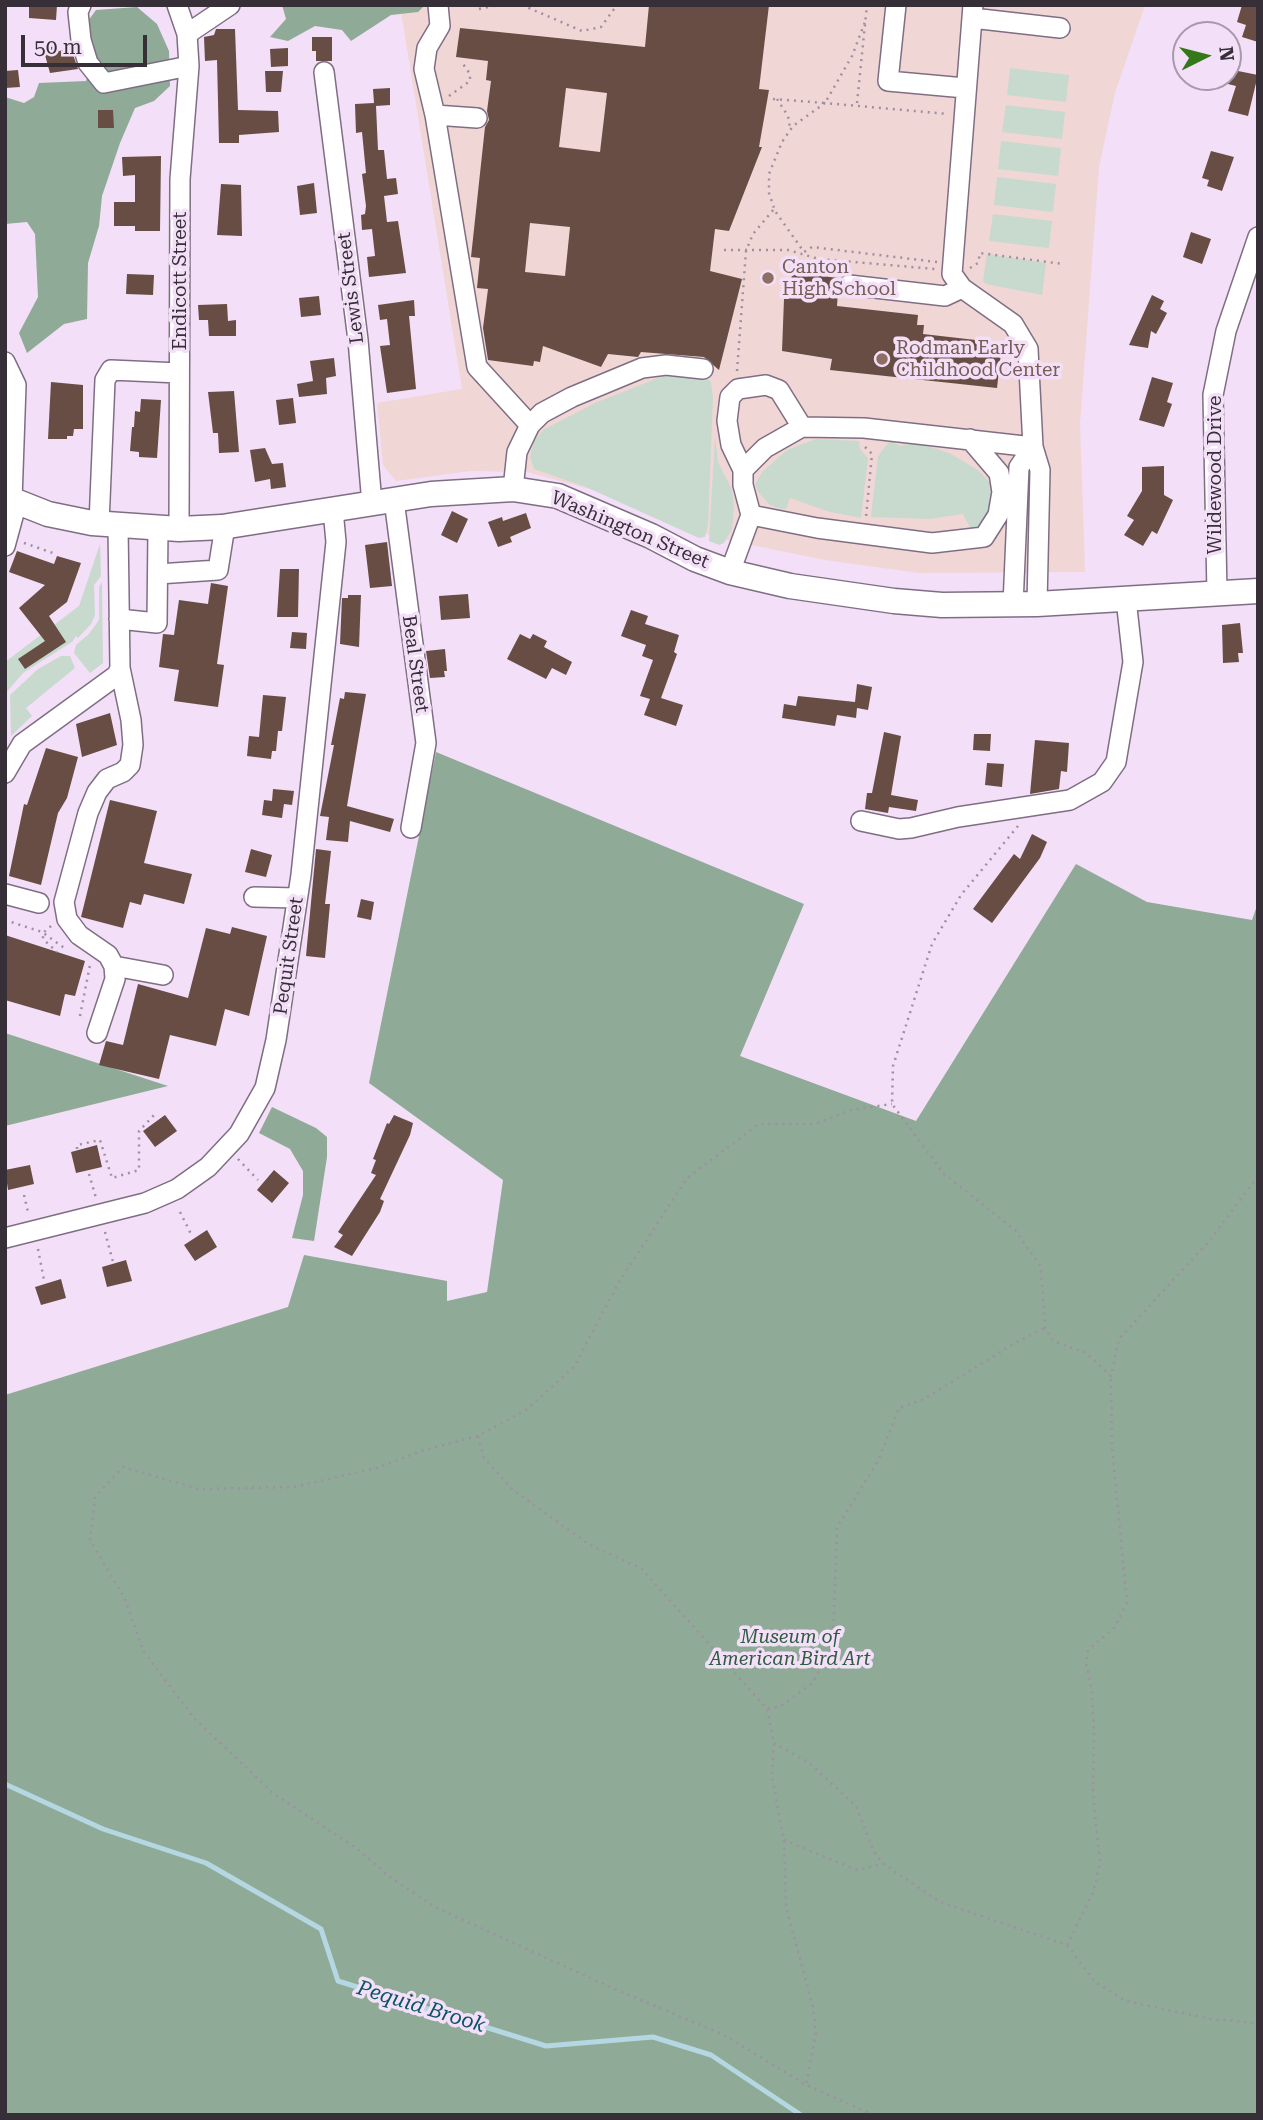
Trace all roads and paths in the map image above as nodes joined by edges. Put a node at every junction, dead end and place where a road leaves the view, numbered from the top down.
1 (81, 5) edge
2 (177, 5) edge
3 (230, 5) edge
4 (438, 5) edge
5 (498, 5) edge
6 (522, 5) edge
7 (617, 5) edge
8 (866, 5) edge
9 (896, 5) edge
10 (480, 9) dead end
11 (972, 12) edge
12 (865, 22) junction
13 (1060, 28) dead end
14 (187, 34) junction
15 (461, 61) dead end
16 (189, 66) junction
17 (324, 72) dead end
18 (965, 88) junction
19 (825, 103) junction
20 (857, 104) junction
21 (440, 108) junction
22 (951, 114) dead end
23 (477, 118) dead end
24 (790, 129) junction
25 (774, 209) junction
26 (1258, 237) edge
27 (724, 250) dead end
28 (746, 251) junction
29 (804, 252) junction
30 (1063, 264) dead end
31 (964, 279) junction
32 (849, 285) dead end
33 (5, 362) edge
34 (703, 369) dead end
35 (179, 373) junction
36 (737, 374) dead end
37 (530, 425) junction
38 (802, 427) junction
39 (864, 428) junction
40 (970, 439) junction
41 (1033, 447) junction
42 (743, 470) junction
43 (513, 488) junction
44 (11, 500) edge
45 (383, 502) junction
46 (333, 510) junction
47 (751, 514) junction
48 (109, 525) junction
49 (225, 526) junction
50 (169, 528) junction
51 (864, 534) junction
52 (7, 541) edge
53 (56, 554) dead end
54 (730, 572) junction
55 (158, 574) junction
56 (1258, 591) edge
57 (1217, 593) junction
58 (1126, 599) junction
59 (1025, 605) junction
60 (119, 619) junction
61 (120, 668) junction
62 (5, 773) edge
63 (1037, 807) junction
64 (861, 821) dead end
65 (411, 828) dead end
66 (5, 894) edge
67 (254, 897) dead end
68 (297, 898) junction
69 (39, 903) dead end
70 (67, 919) junction
71 (5, 920) edge
72 (43, 933) junction
73 (69, 951) dead end
74 (57, 952) dead end
75 (86, 959) dead end
76 (114, 966) junction
77 (163, 975) dead end
78 (80, 1016) dead end
79 (97, 1033) dead end
80 (892, 1104) junction
81 (156, 1113) dead end
82 (77, 1149) dead end
83 (238, 1159) dead end
84 (89, 1174) dead end
85 (1258, 1176) edge
86 (258, 1180) dead end
87 (97, 1203) dead end
88 (180, 1212) dead end
89 (191, 1234) dead end
90 (5, 1238) edge
91 (1045, 1328) junction
92 (1111, 1376) junction
93 (478, 1436) junction
94 (767, 1709) junction
95 (774, 1743) junction
96 (784, 1840) junction
97 (884, 1864) junction
98 (1067, 1945) junction
99 (1258, 2023) edge
100 (806, 2085) junction
101 (874, 2115) edge

1 - 16 street
2 - 14 street, Endicott Street
3 - 14 street
4 - 21 street
5 - 10 path
6 - 7 path
8 - 12 path
9 - 18 street
11 - 13 street
11 - 18 street
12 - 19 path
12 - 20 path
14 - 16 street, Endicott Street
15 - 21 path
16 - 35 street, Endicott Street
17 - 45 street, Lewis Street
18 - 31 street
19 - 20 path
19 - 24 path
19 - 24 path
20 - 22 path
21 - 23 street
21 - 37 street
24 - 25 path
25 - 28 path
25 - 29 path
26 - 57 street, Wildewood Drive
27 - 28 path
28 - 29 path
28 - 36 path
29 - 29 path
30 - 31 path
31 - 32 street
31 - 41 street
33 - 44 street
34 - 37 street
35 - 48 street
35 - 50 street, Endicott Street
37 - 43 street
38 - 39 street
38 - 42 street
38 - 42 street
39 - 40 street
39 - 51 path
40 - 41 street
40 - 51 street
41 - 59 street
42 - 47 street
43 - 45 main road, Washington Street
43 - 54 main road, Washington Street
44 - 48 main road, Washington Street
44 - 52 street
45 - 46 main road, Washington Street
45 - 65 street, Beal Street
46 - 49 main road, Washington Street
46 - 68 street, Pequit Street
47 - 51 street
47 - 54 street
48 - 50 main road, Washington Street
48 - 60 street
49 - 50 main road, Washington Street
49 - 55 street
50 - 55 street, Endicott Street
52 - 53 path
54 - 59 main road, Washington Street
55 - 60 street, Endicott Street
56 - 57 main road, Washington Street
57 - 58 main road, Washington Street
58 - 59 main road, Washington Street
58 - 63 street
60 - 61 street
61 - 62 street
61 - 70 street
63 - 64 street
63 - 80 path
66 - 69 street
67 - 68 street
68 - 90 street, Pequit Street
70 - 72 path
70 - 76 street
71 - 72 path
72 - 73 path
72 - 74 path
75 - 78 path
76 - 77 street
76 - 79 street
80 - 91 path
80 - 93 path
81 - 82 path
83 - 86 path
84 - 87 path
85 - 92 path
88 - 89 path
91 - 92 path
91 - 94 path
92 - 98 path
93 - 94 path
93 - 100 path
94 - 95 path
95 - 96 path
95 - 97 path
96 - 97 path
96 - 100 path
97 - 98 path
98 - 99 path
100 - 101 path

